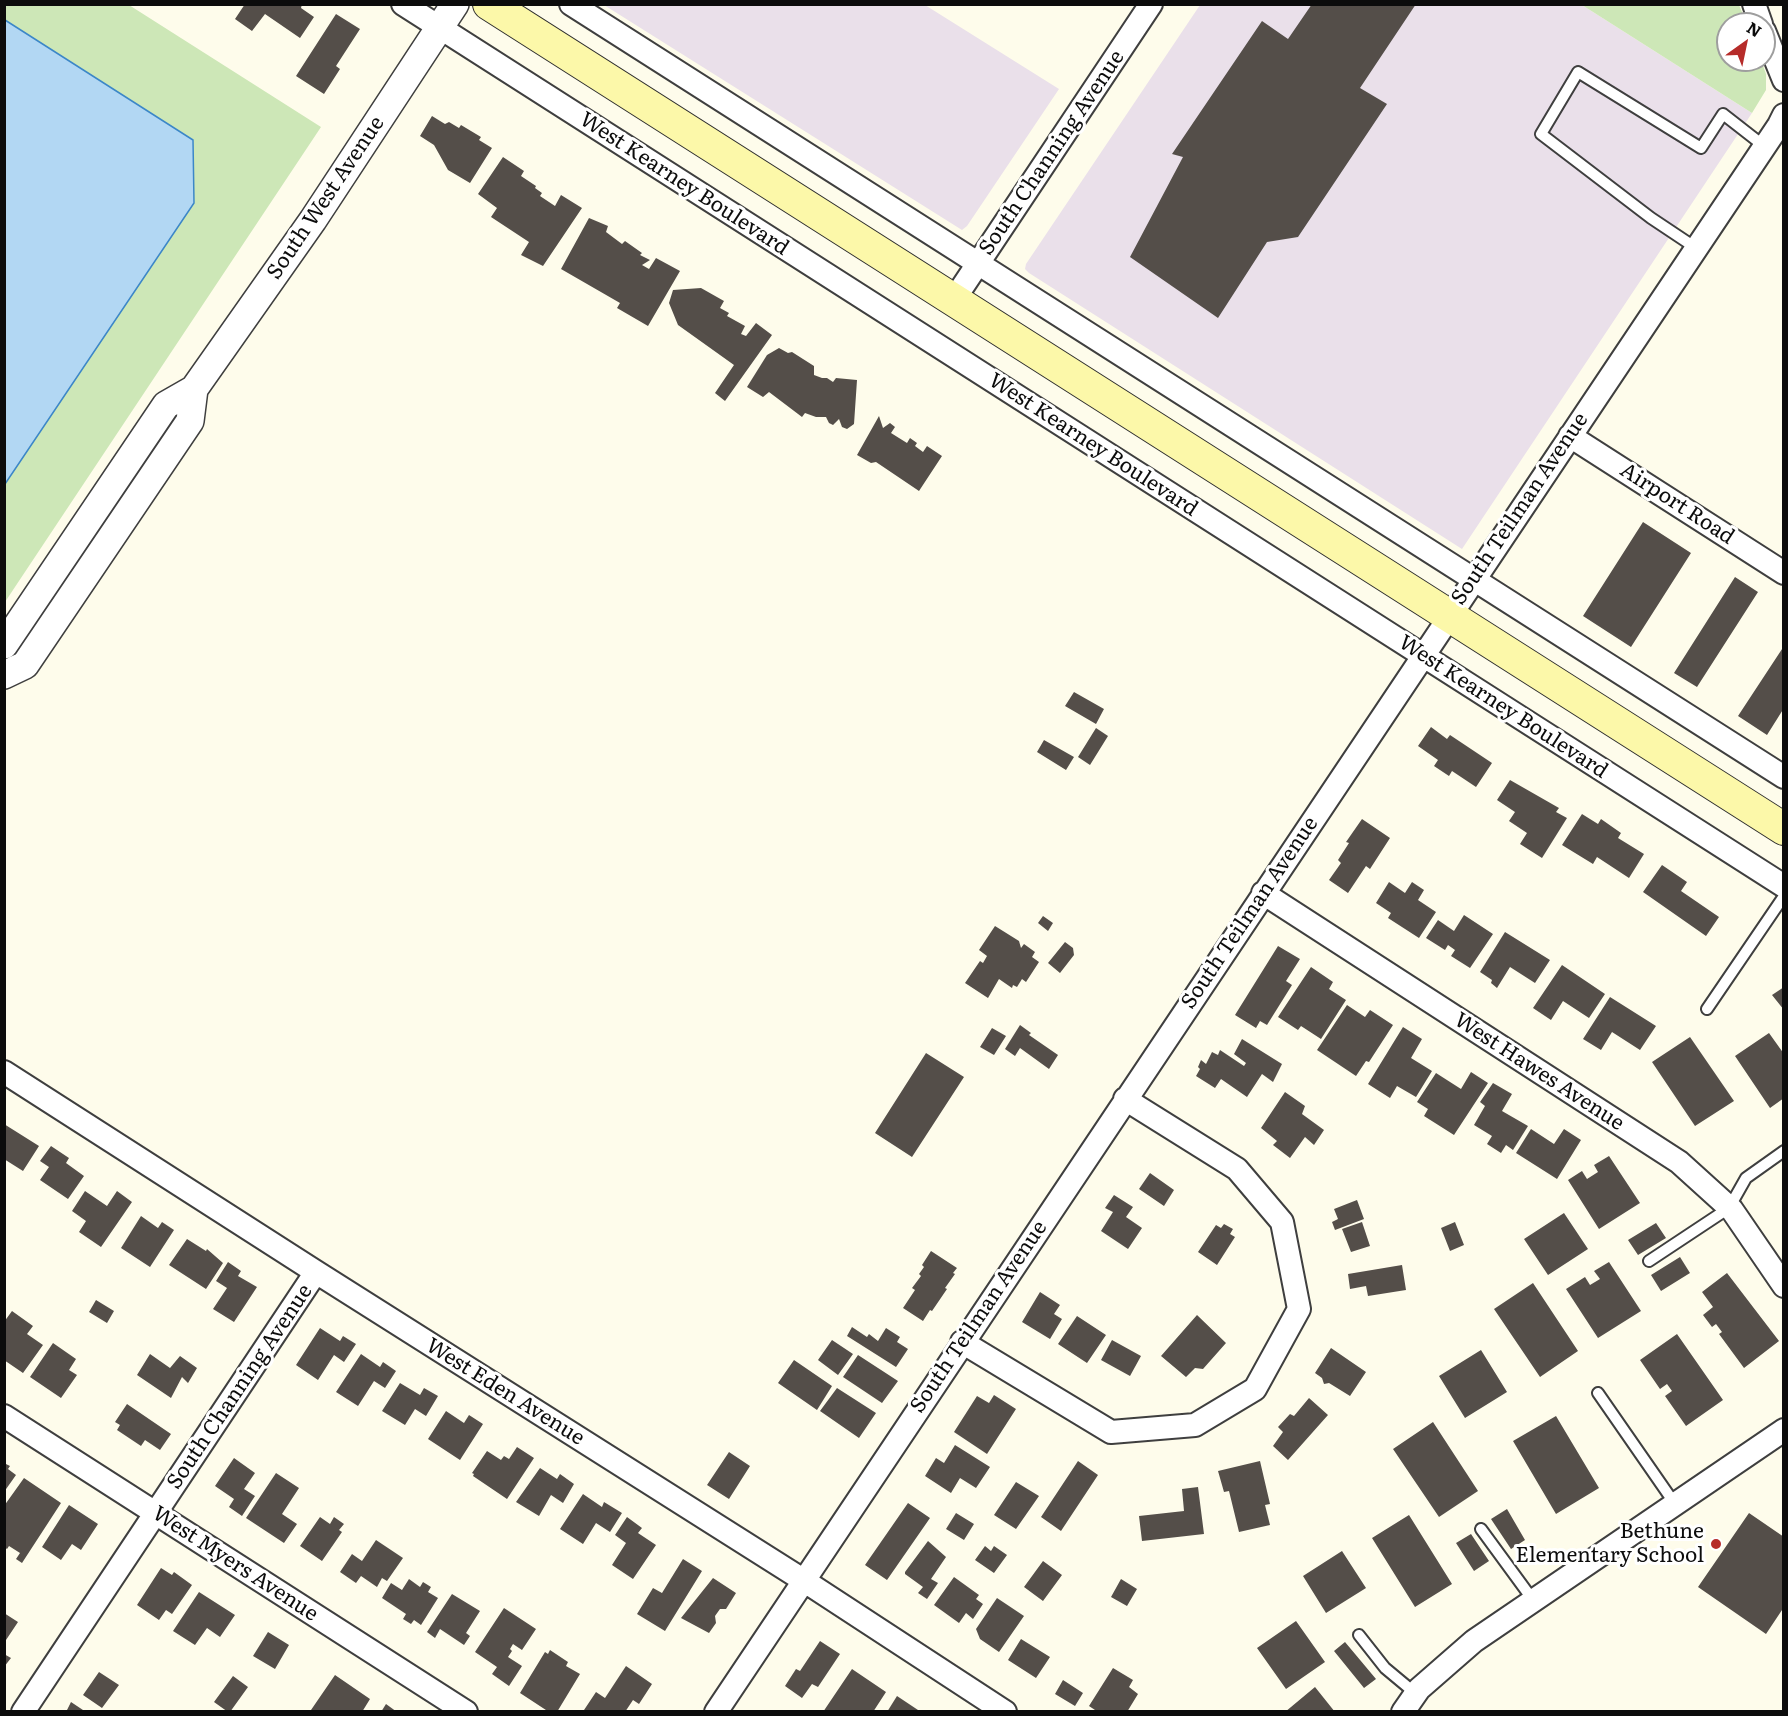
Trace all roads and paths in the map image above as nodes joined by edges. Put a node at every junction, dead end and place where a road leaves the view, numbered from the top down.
1 (403, 4) edge
2 (455, 4) edge
3 (489, 4) edge
4 (571, 4) edge
5 (1151, 4) edge
6 (440, 28) junction
7 (1776, 60) edge
8 (1784, 80) edge
9 (1784, 115) edge
10 (1764, 146) junction
11 (1696, 248) junction
12 (978, 263) junction
13 (953, 301) junction
14 (194, 389) junction
15 (1570, 436) junction
16 (1784, 573) edge
17 (1474, 579) junction
18 (1448, 617) junction
19 (4, 645) edge
20 (1422, 655) junction
21 (4, 675) edge
22 (1784, 777) edge
23 (1784, 829) edge
24 (1784, 886) edge
25 (1263, 893) junction
26 (1784, 896) edge
27 (1707, 1009) dead end
28 (4, 1072) edge
29 (1125, 1099) junction
30 (1784, 1151) edge
31 (1729, 1208) junction
32 (1649, 1261) dead end
33 (316, 1272) junction
34 (1784, 1286) edge
35 (962, 1342) junction
36 (1599, 1393) dead end
37 (4, 1416) edge
38 (1784, 1430) edge
39 (1675, 1504) junction
40 (156, 1513) junction
41 (1481, 1529) dead end
42 (803, 1580) junction
43 (1533, 1600) junction
44 (1359, 1635) dead end
45 (1409, 1702) edge
46 (23, 1712) edge
47 (466, 1712) edge
48 (716, 1712) edge
49 (1005, 1712) edge

1 - 6 street, West Kearney Boulevard
2 - 6 street, South West Avenue
3 - 13 main road
4 - 12 street
5 - 12 street, South Channing Avenue
6 - 14 street, South West Avenue
6 - 20 street, West Kearney Boulevard
7 - 8 street
9 - 10 street, South Teilman Avenue
10 - 11 street, South Teilman Avenue
10 - 11 lane
11 - 15 street, South Teilman Avenue
12 - 13 street, South Channing Avenue
12 - 17 street
13 - 18 main road
14 - 19 street, South West Avenue
14 - 21 street, South West Avenue
15 - 16 street, Airport Road
15 - 17 street, South Teilman Avenue
17 - 18 street, South Teilman Avenue
17 - 22 street
18 - 20 street, South Teilman Avenue
18 - 23 main road
20 - 24 street, West Kearney Boulevard
20 - 25 street, South Teilman Avenue
25 - 29 street, South Teilman Avenue
25 - 31 street, West Hawes Avenue
26 - 27 lane
28 - 33 street, West Eden Avenue
29 - 35 street, South Teilman Avenue
29 - 35 street
30 - 31 lane
31 - 32 lane
31 - 34 street, West Hawes Avenue
33 - 40 street, South Channing Avenue
33 - 42 street, West Eden Avenue
35 - 42 street, South Teilman Avenue
36 - 39 lane
37 - 40 street, West Myers Avenue
38 - 39 street
39 - 43 street
40 - 46 street, South Channing Avenue
40 - 47 street, West Myers Avenue
41 - 43 lane
42 - 48 street, South Teilman Avenue
42 - 49 street, West Eden Avenue
43 - 45 street
44 - 45 lane

